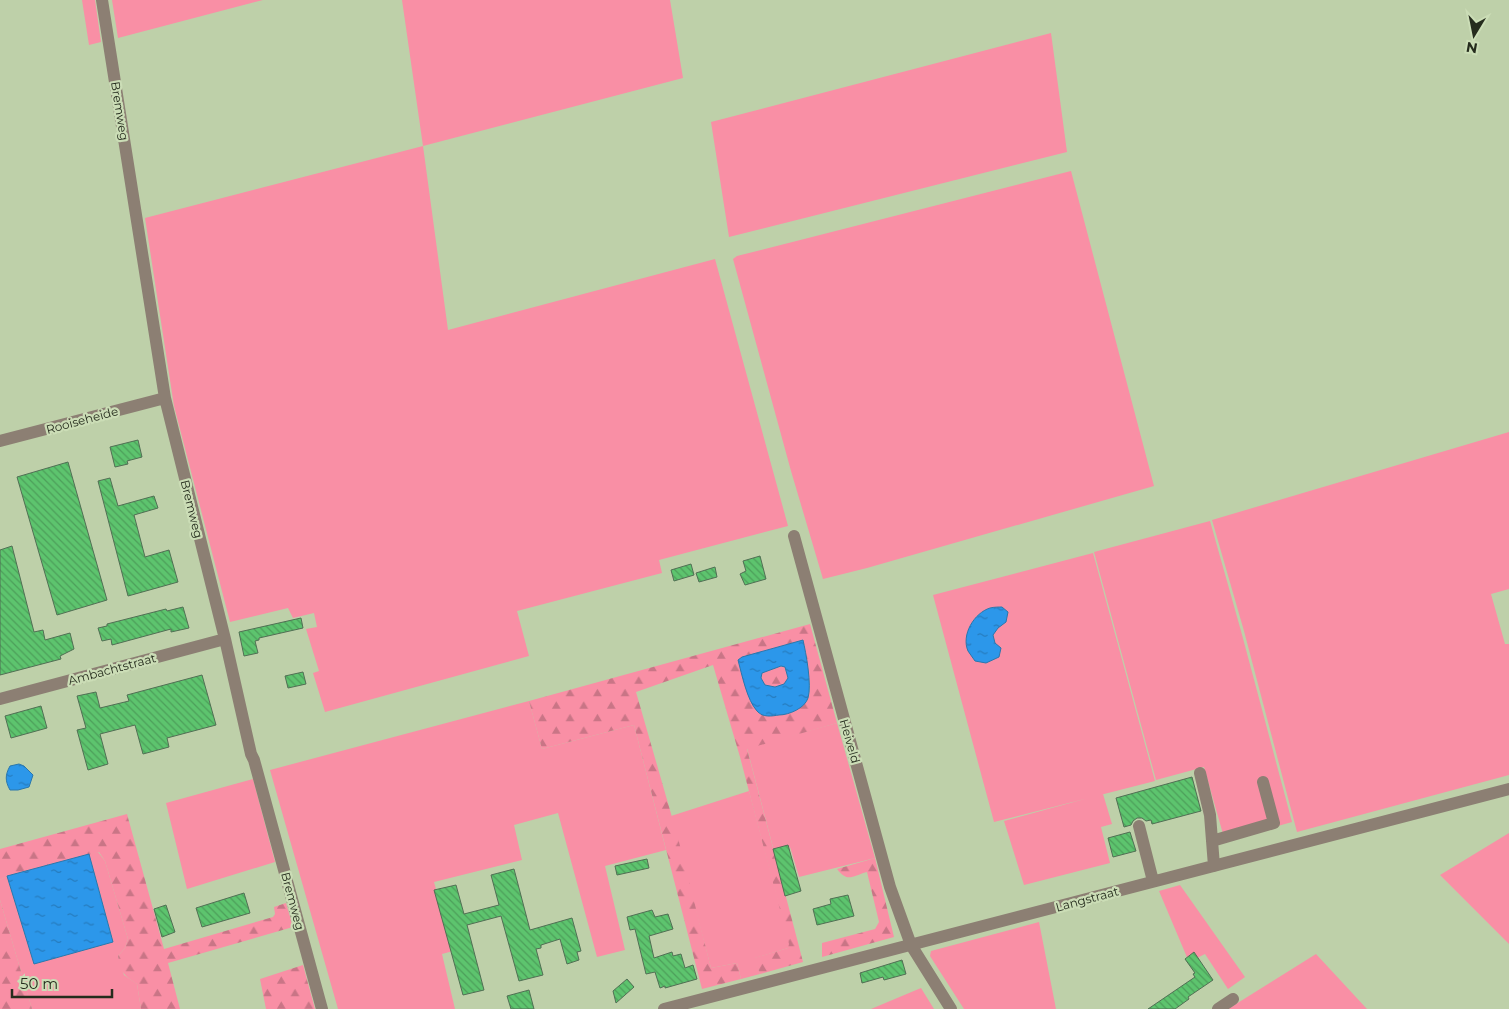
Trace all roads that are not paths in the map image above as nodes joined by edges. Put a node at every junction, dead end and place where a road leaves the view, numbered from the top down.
1 (102, 0) edge
2 (164, 398) junction
3 (0, 441) edge
4 (794, 536) dead end
5 (225, 639) junction
6 (0, 699) edge
7 (1200, 773) dead end
8 (1263, 782) dead end
9 (1509, 789) edge
10 (1139, 826) dead end
11 (1212, 841) junction
12 (1214, 866) junction
13 (1153, 882) junction
14 (911, 945) junction
15 (1233, 999) dead end
16 (322, 1009) edge
17 (664, 1009) edge
18 (952, 1009) edge
19 (1218, 1009) edge

1 - 2 street, Bremweg
2 - 3 street, Rooiseheide
2 - 5 street, Bremweg
4 - 14 street, Heiveld
5 - 6 street, Ambachtstraat
5 - 16 street, Bremweg
7 - 11 street
8 - 11 street
9 - 12 street, Langstraat
10 - 13 street
11 - 12 street
12 - 13 street, Langstraat
13 - 14 street, Langstraat
14 - 17 street, Langstraat
14 - 18 street, Heiveld
15 - 19 street

